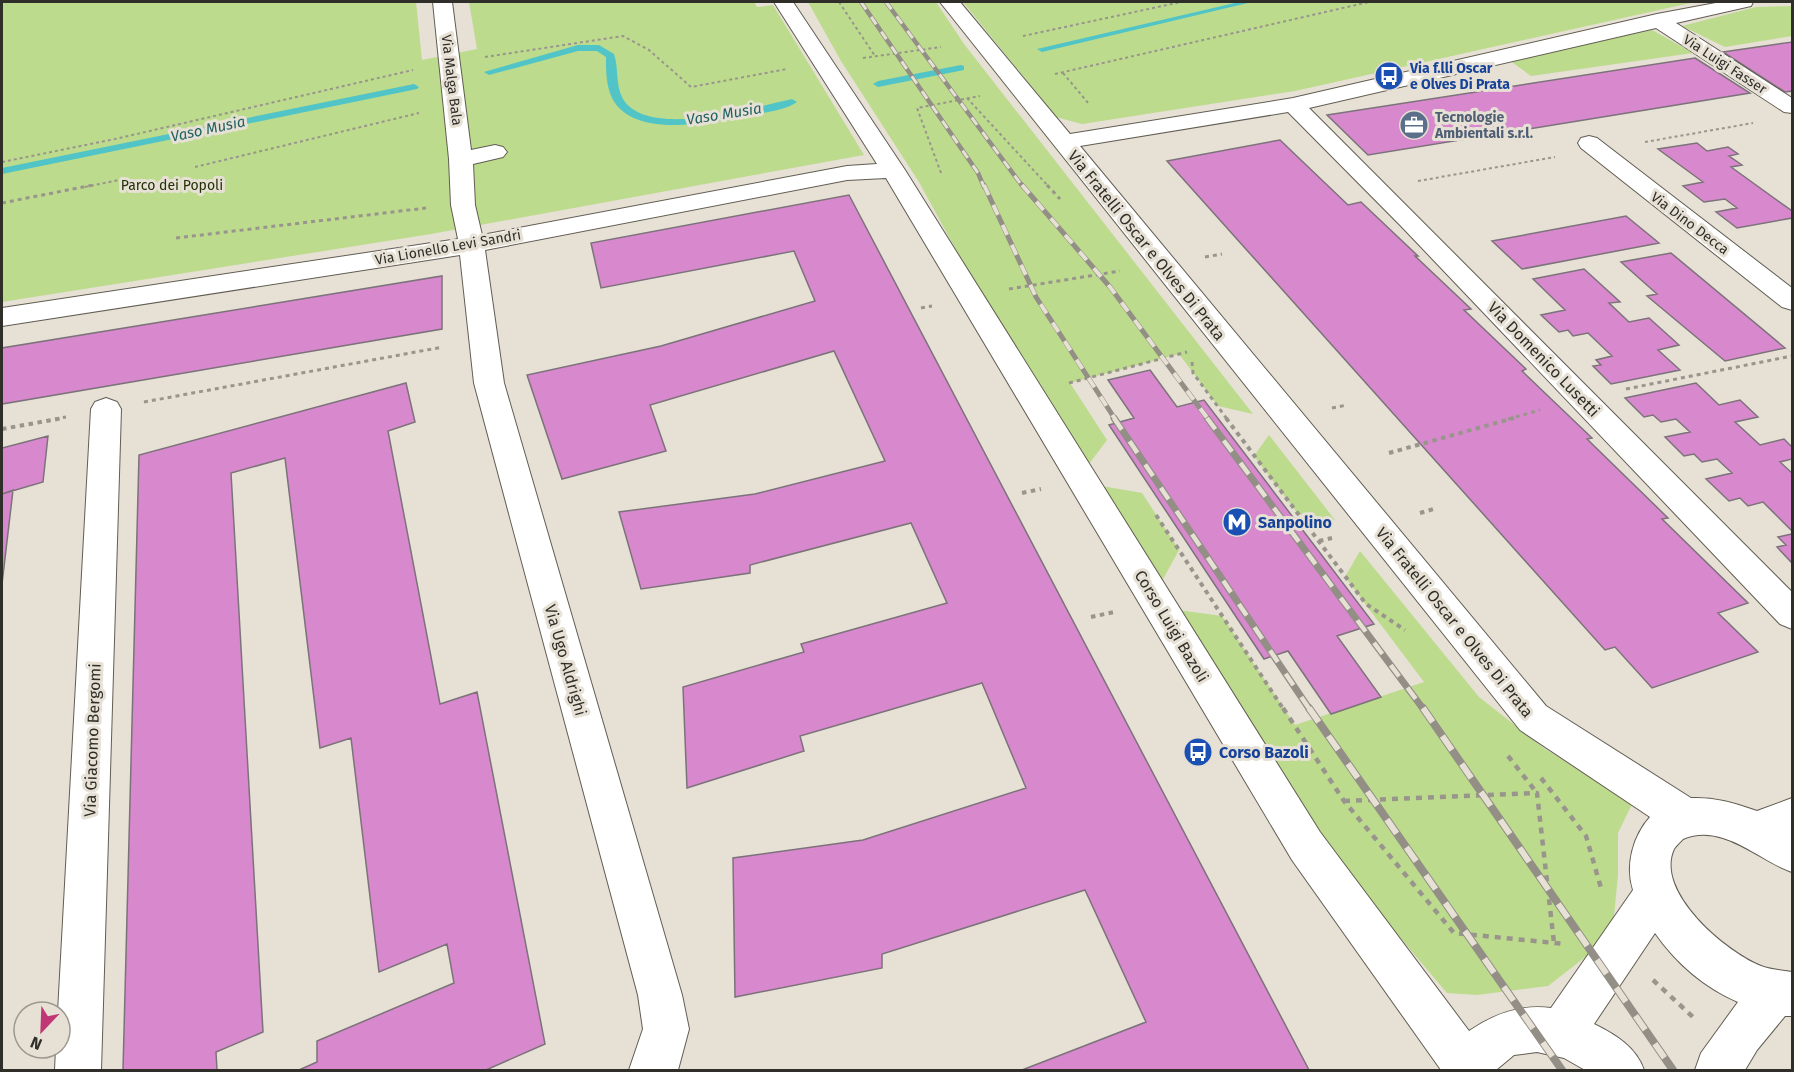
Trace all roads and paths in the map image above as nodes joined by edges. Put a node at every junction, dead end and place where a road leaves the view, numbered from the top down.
1 (442, 2) edge
2 (784, 2) edge
3 (839, 2) edge
4 (950, 2) edge
5 (1181, 2) edge
6 (1369, 2) edge
7 (1744, 2) edge
8 (1657, 20) junction
9 (982, 42) junction
10 (874, 56) junction
11 (450, 62) junction
12 (824, 63) junction
13 (1063, 73) junction
14 (1049, 76) dead end
15 (989, 94) dead end
16 (967, 98) junction
17 (455, 105) junction
18 (1090, 105) dead end
19 (1293, 105) junction
20 (1792, 107) edge
21 (1063, 142) junction
22 (1589, 143) dead end
23 (495, 152) dead end
24 (461, 159) junction
25 (2, 162) edge
26 (195, 167) dead end
27 (893, 170) junction
28 (941, 173) dead end
29 (119, 180) dead end
30 (1062, 202) dead end
31 (2, 203) edge
32 (463, 205) junction
33 (176, 238) dead end
34 (472, 245) junction
35 (1222, 254) dead end
36 (1118, 262) dead end
37 (1162, 263) junction
38 (971, 296) junction
39 (1792, 301) edge
40 (921, 308) dead end
41 (2, 317) edge
42 (483, 340) junction
43 (1183, 342) dead end
44 (1191, 351) junction
45 (1792, 356) edge
46 (1069, 383) dead end
47 (1582, 398) junction
48 (106, 409) junction
49 (2, 429) edge
50 (1389, 453) dead end
51 (1792, 614) edge
52 (1405, 630) dead end
53 (1501, 747) dead end
54 (1310, 748) dead end
55 (1537, 793) junction
56 (1344, 801) junction
57 (1685, 818) junction
58 (1776, 824) edge
59 (1792, 852) edge
60 (1656, 894) junction
61 (1554, 943) junction
62 (1620, 949) junction
63 (1786, 995) edge
64 (1561, 1033) junction
65 (1724, 1061) edge
66 (78, 1071) edge
67 (652, 1071) edge
68 (1470, 1071) edge
69 (1621, 1071) edge

1 - 11 street, Via Malga Bala
2 - 12 street, Corso Luigi Bazoli
3 - 10 path
4 - 9 street
5 - 9 path
6 - 13 path
7 - 8 street, Via Fratelli Oscar e Olves Di Prata
8 - 19 street, Via Fratelli Oscar e Olves Di Prata
8 - 20 street, Via Luigi Fasser
9 - 10 path
9 - 21 street
10 - 12 path
11 - 12 path
11 - 17 street, Via Malga Bala
11 - 25 path
12 - 27 street, Corso Luigi Bazoli
13 - 14 path
13 - 18 path
15 - 16 path
16 - 28 path
16 - 30 path
17 - 24 street, Via Malga Bala
17 - 26 path
19 - 21 street, Via Fratelli Oscar e Olves Di Prata
19 - 47 street, Via Domenico Lusetti
21 - 37 street, Via Fratelli Oscar e Olves Di Prata
22 - 39 street, Via Dino Decca
23 - 24 street
24 - 32 street, Via Malga Bala
27 - 34 street, Via Lionello Levi Sandri
27 - 38 street, Corso Luigi Bazoli
29 - 31 path
32 - 33 path
32 - 34 street, Via Ugo Aldrighi
34 - 41 street, Via Lionello Levi Sandri
34 - 42 street, Via Ugo Aldrighi
35 - 37 path
36 - 38 path
37 - 57 street, Via Fratelli Oscar e Olves Di Prata
38 - 40 path
38 - 68 street, Corso Luigi Bazoli
42 - 48 path
42 - 67 street, Via Ugo Aldrighi
43 - 44 path
44 - 46 path
44 - 52 path
45 - 47 path
47 - 50 path
47 - 51 street, Via Domenico Lusetti
48 - 49 path
48 - 66 street, Via Giacomo Bergomi
53 - 55 path
54 - 56 path
55 - 56 path
55 - 61 path
56 - 61 path
57 - 58 street
57 - 60 street
58 - 59 street
60 - 62 street
60 - 63 street
61 - 62 path
62 - 64 street
62 - 65 path
63 - 65 street
64 - 68 street, Corso Luigi Bazoli
64 - 69 street, Corso Luigi Bazoli

